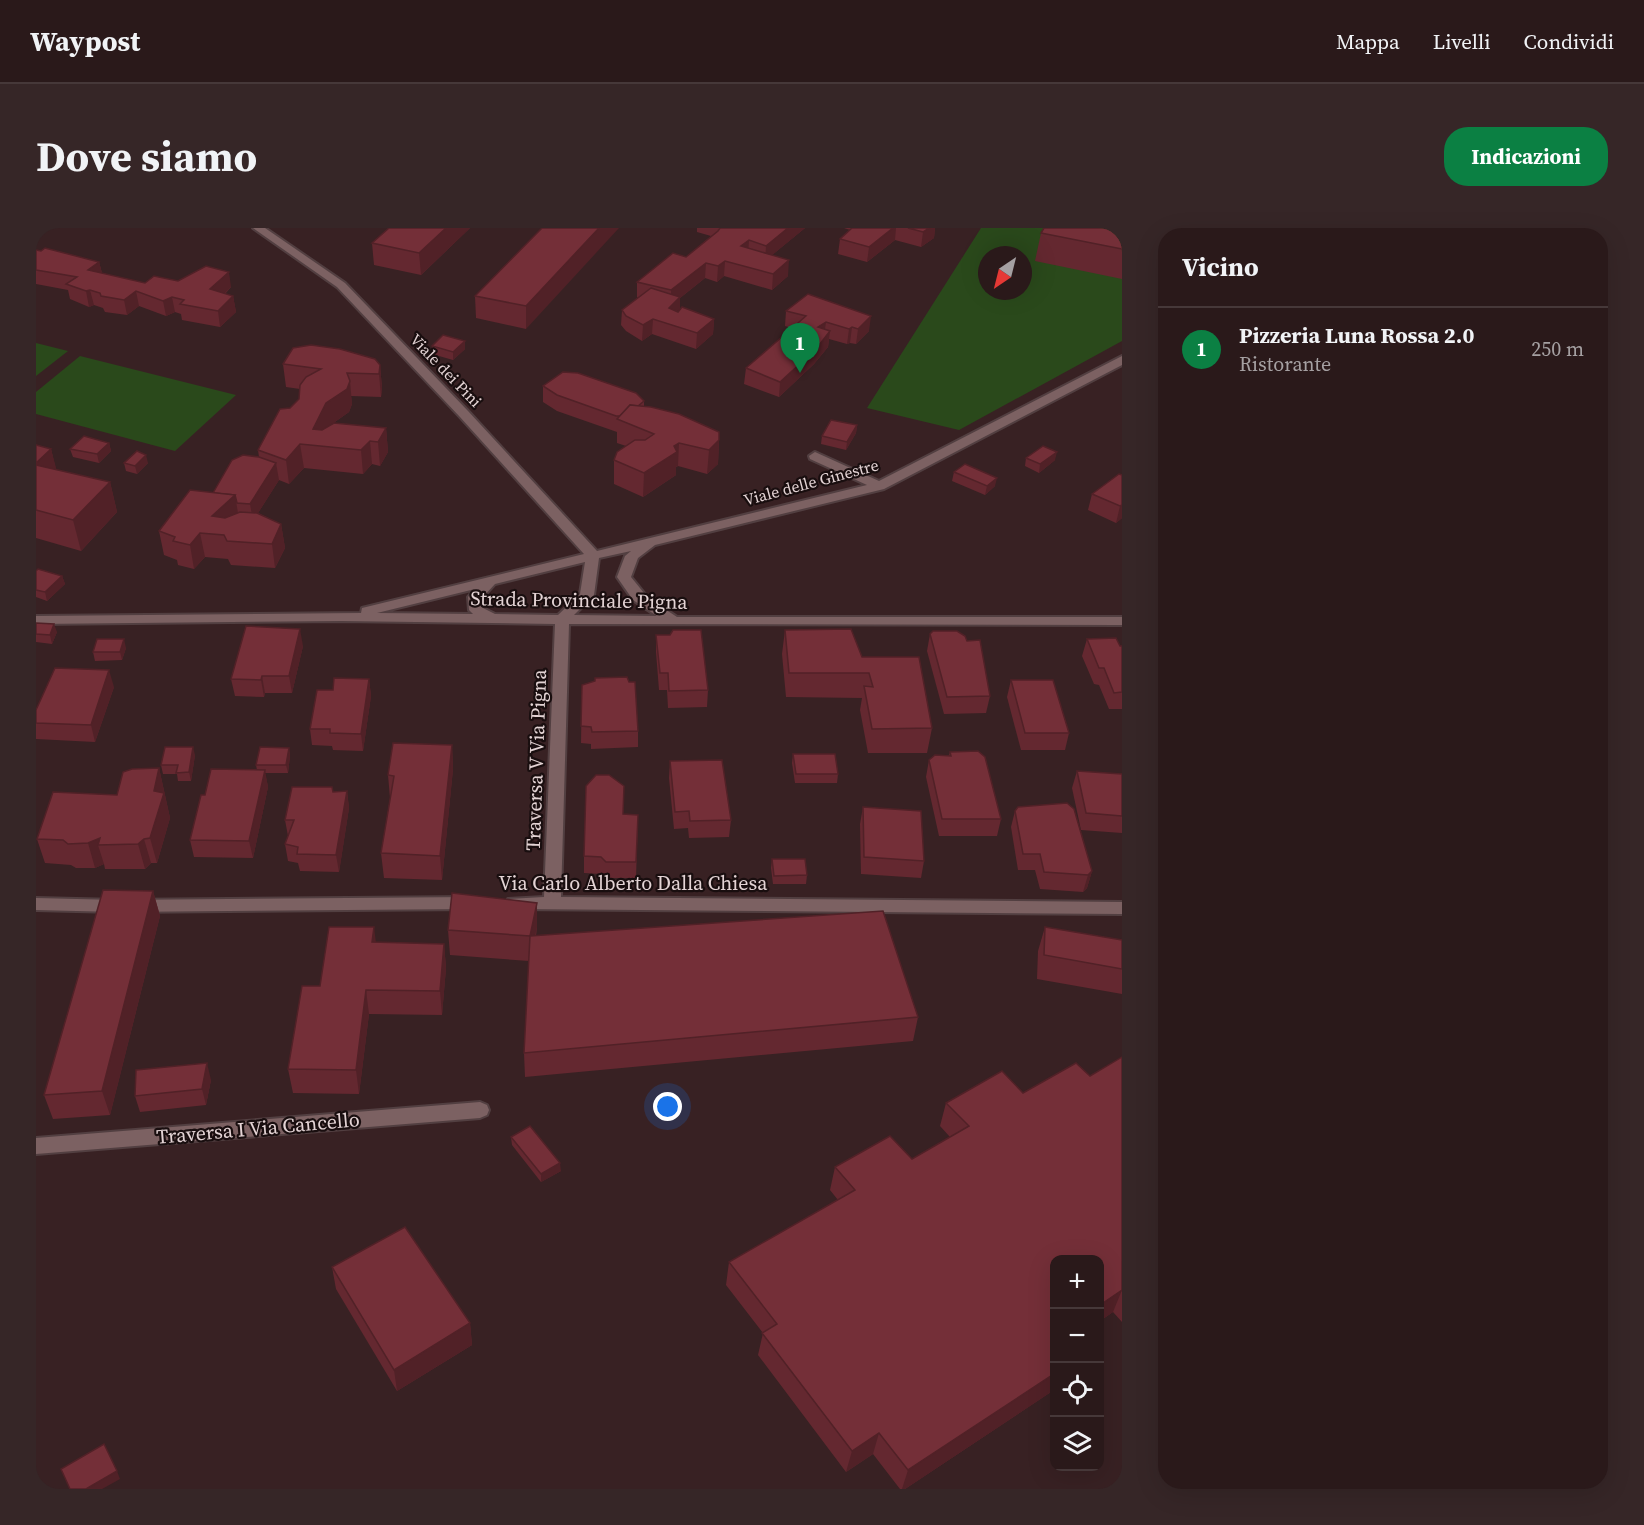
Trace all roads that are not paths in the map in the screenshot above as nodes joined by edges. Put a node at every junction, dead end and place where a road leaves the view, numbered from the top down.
1 (258, 228) edge
2 (1122, 360) edge
3 (815, 456) dead end
4 (879, 486) junction
5 (657, 540) junction
6 (593, 555) junction
7 (489, 583) junction
8 (341, 617) junction
9 (492, 618) junction
10 (562, 619) junction
11 (36, 620) edge
12 (678, 621) junction
13 (1122, 621) edge
14 (552, 903) junction
15 (36, 904) edge
16 (1122, 908) edge
17 (480, 1110) dead end
18 (36, 1146) edge

1 - 6 street, Viale dei Pini
2 - 4 street, Viale delle Ginestre
3 - 4 street
4 - 5 street, Viale delle Ginestre
5 - 6 street, Viale delle Ginestre
5 - 12 street
6 - 7 street, Viale delle Ginestre
6 - 10 street
7 - 8 street, Viale delle Ginestre
7 - 9 street
8 - 9 street, Strada Provinciale Pigna
8 - 11 street, Strada Provinciale Pigna
9 - 10 street, Strada Provinciale Pigna
10 - 12 street, Strada Provinciale Pigna
10 - 14 street, Traversa V Via Pigna
12 - 13 street, Strada Provinciale Pigna
14 - 15 street, Via Carlo Alberto Dalla Chiesa
14 - 16 street, Via Carlo Alberto Dalla Chiesa
17 - 18 street, Traversa I Via Cancello

